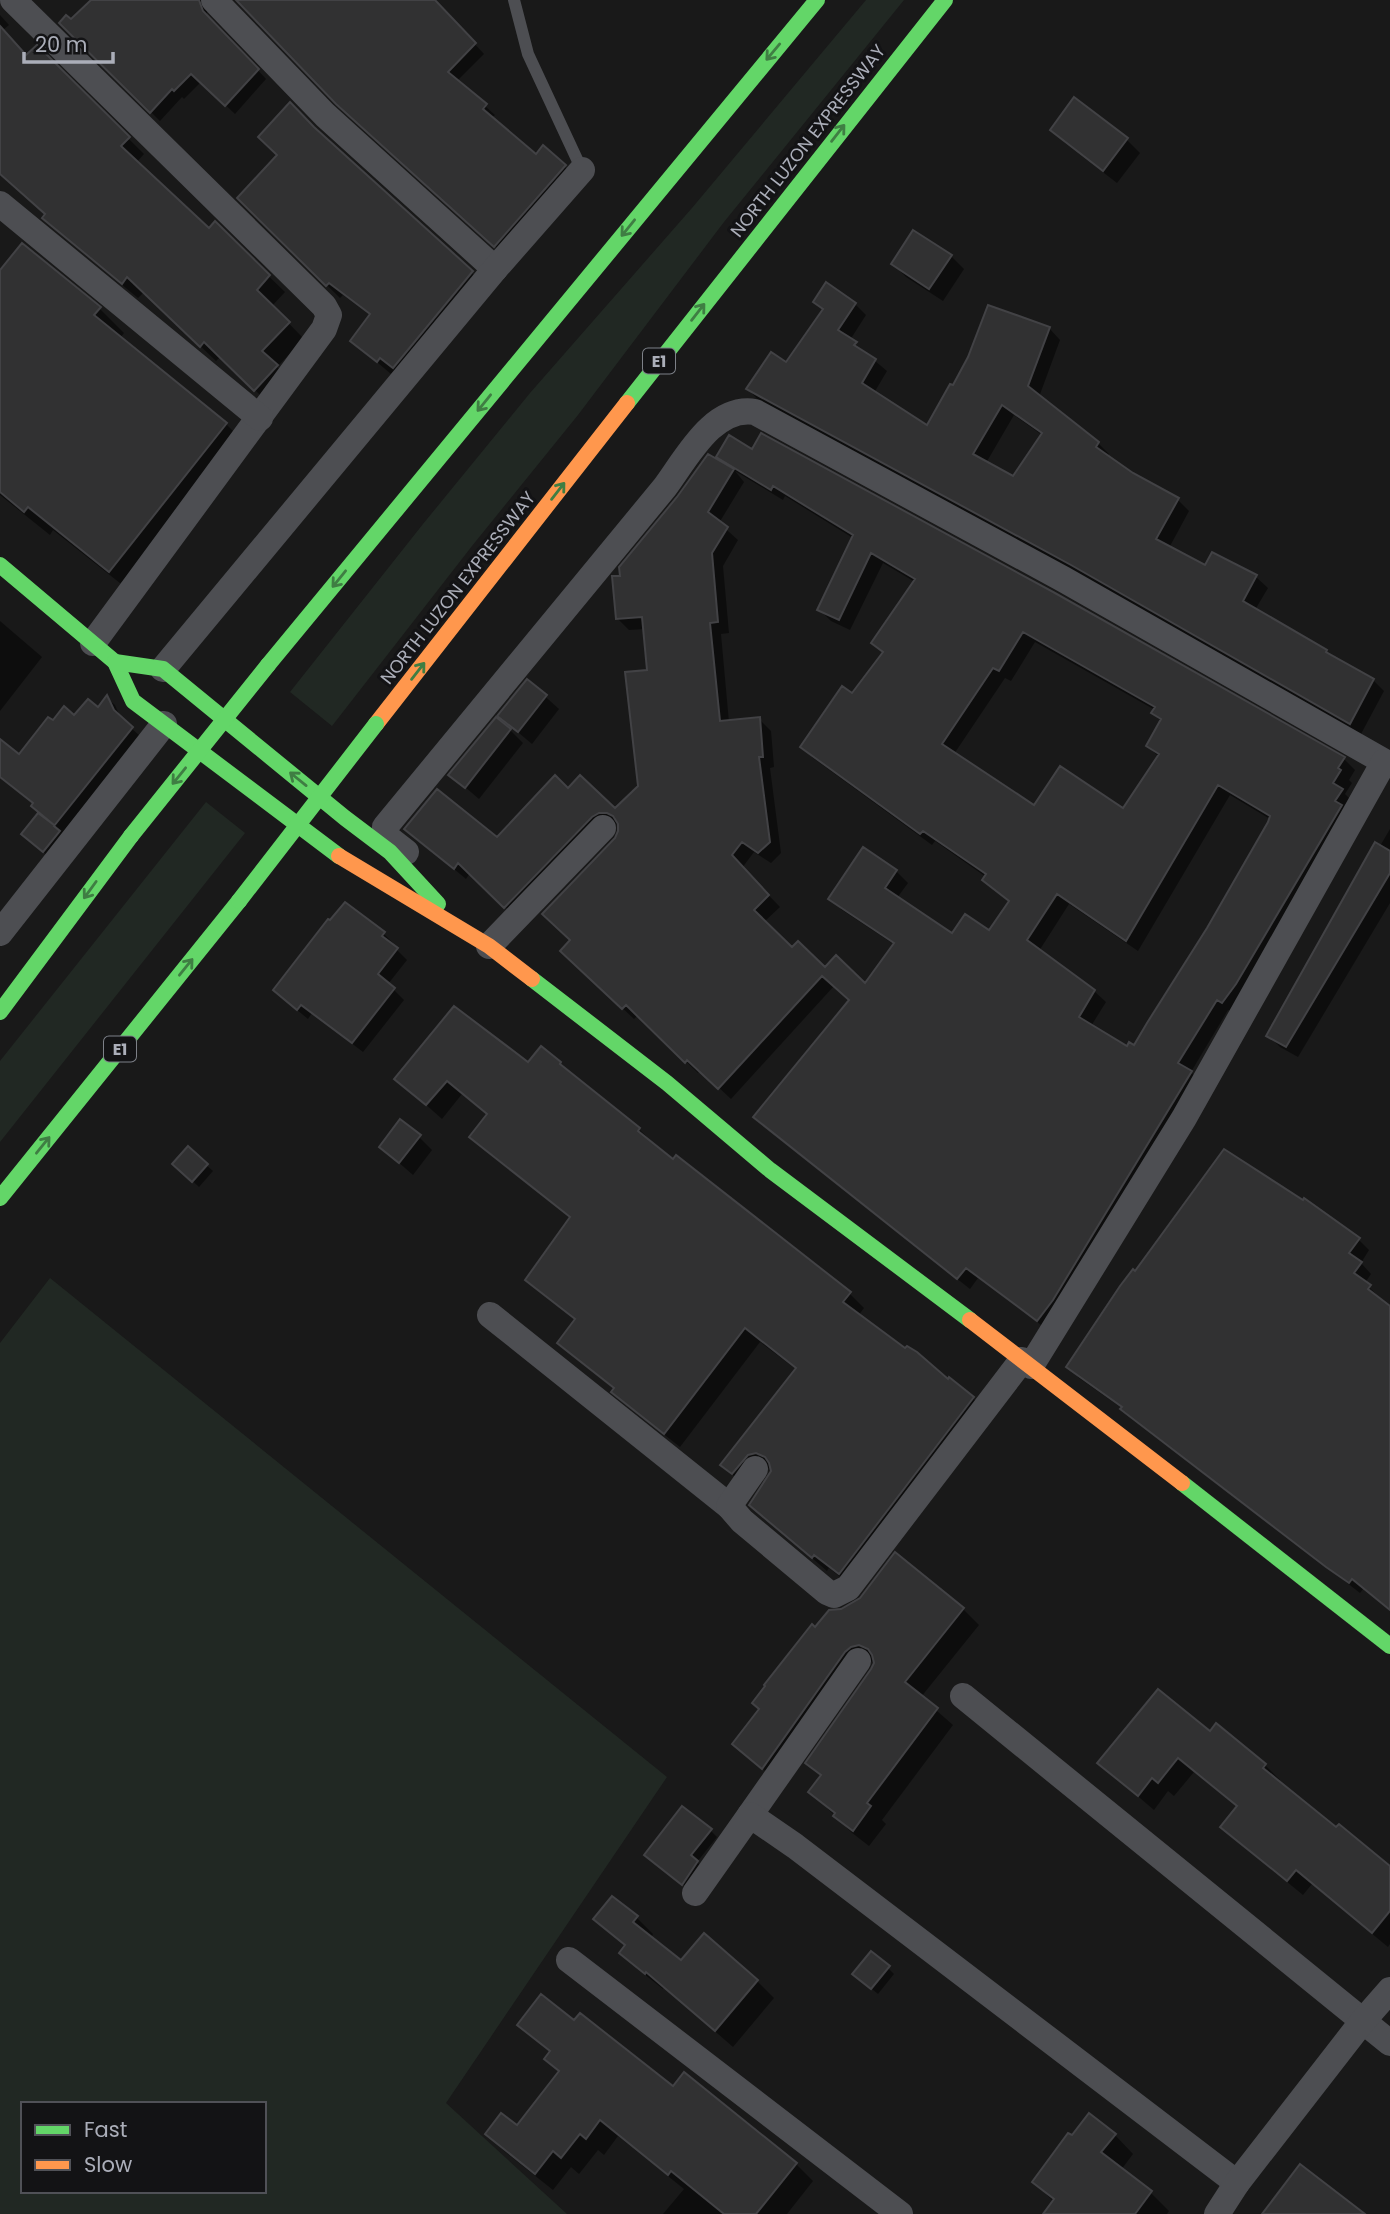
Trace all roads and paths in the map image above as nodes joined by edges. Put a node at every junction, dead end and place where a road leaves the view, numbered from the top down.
1 (13, 0) edge
2 (214, 0) edge
3 (514, 0) edge
4 (817, 0) edge
5 (945, 0) edge
6 (582, 170) joint
7 (0, 204) edge
8 (495, 269) junction
9 (260, 418) junction
10 (0, 565) edge
11 (93, 643) junction
12 (114, 662) junction
13 (163, 669) junction
14 (164, 724) junction
15 (1388, 762) edge
16 (603, 828) dead end
17 (457, 925) junction
18 (0, 933) edge
19 (489, 946) junction
20 (0, 1013) edge
21 (0, 1198) edge
22 (491, 1315) dead end
23 (1026, 1363) junction
24 (755, 1469) dead end
25 (729, 1506) junction
26 (1390, 1646) edge
27 (858, 1661) dead end
28 (963, 1696) dead end
29 (750, 1815) junction
30 (695, 1893) dead end
31 (569, 1960) dead end
32 (1390, 1990) edge
33 (1362, 2022) junction
34 (1390, 2043) edge
35 (1237, 2183) junction
36 (900, 2214) edge
37 (1217, 2214) edge

1 - 9 street
2 - 8 street
3 - 6 lane
4 -> 20 main road, bridge
21 -> 5 main road, NORTH LUZON EXPRESSWAY / E1, bridge
6 - 8 street
7 - 9 street
8 - 13 street
9 - 11 street
10 - 11 main road
11 - 12 main road
12 - 13 main road
12 - 14 main road
17 -> 13 main road
14 - 17 main road
14 - 18 street
15 - 17 street
15 - 23 street
16 - 19 street
17 - 19 main road
19 - 23 main road
22 - 25 street
23 - 25 street
23 - 26 main road
24 - 25 street
27 - 29 street
28 - 33 street
29 - 30 street
29 - 35 street
31 - 36 street
32 - 33 street
33 - 34 street
33 - 35 street
35 - 37 street

